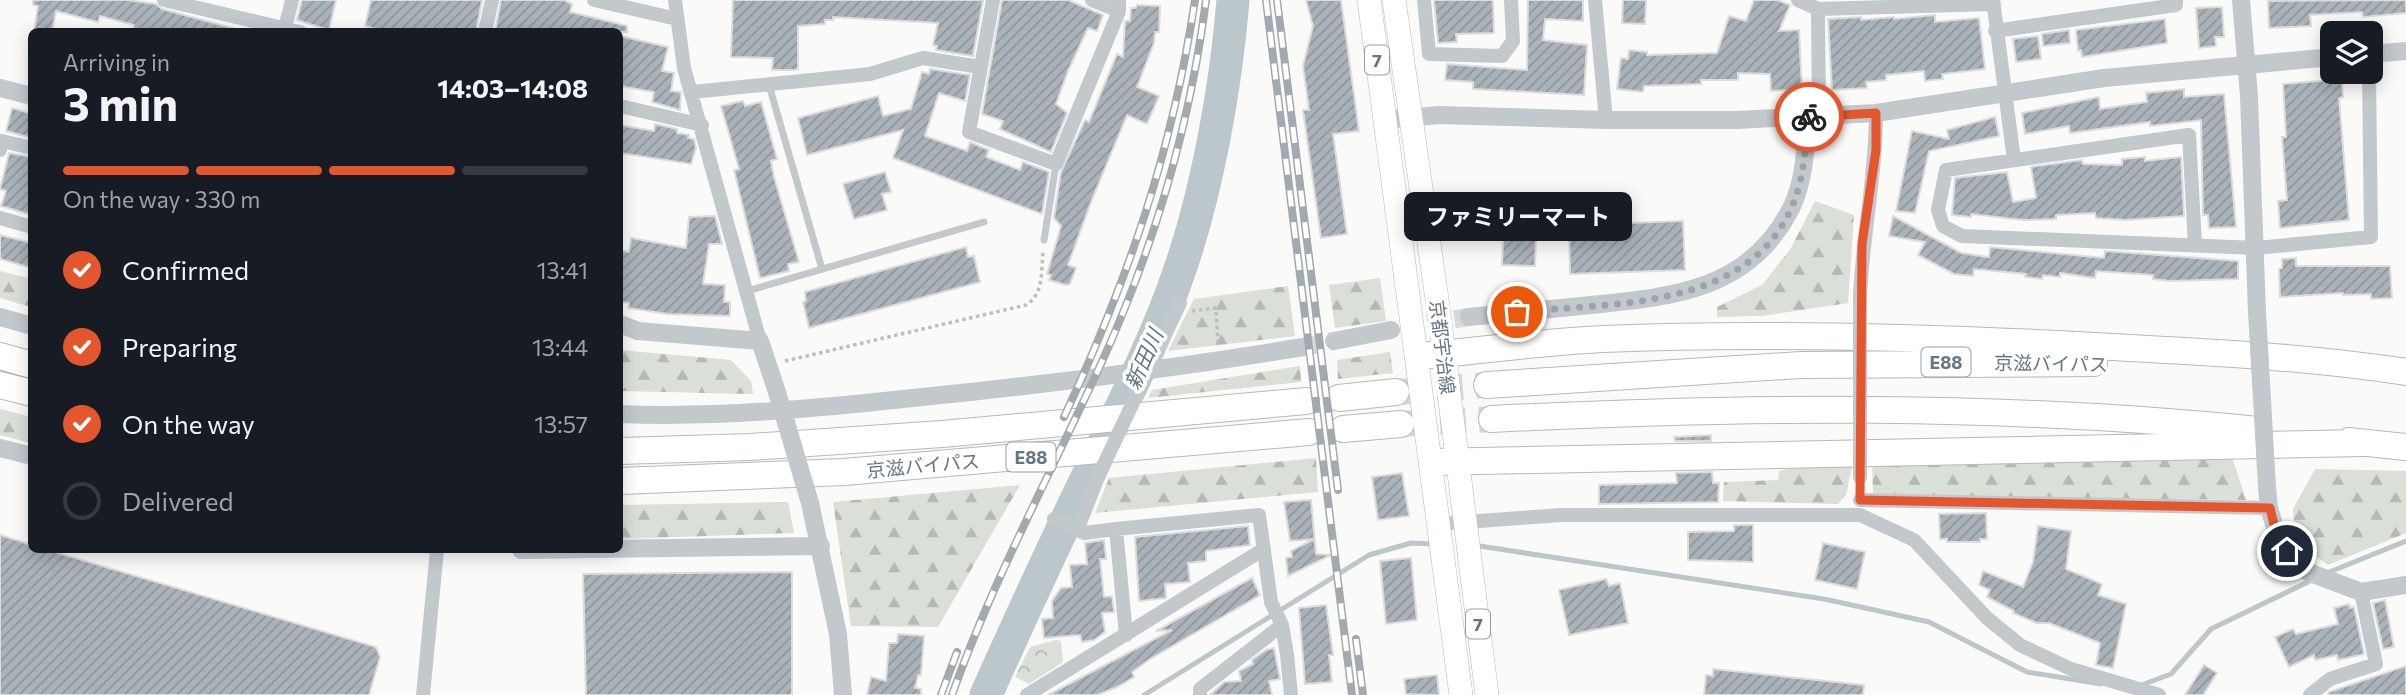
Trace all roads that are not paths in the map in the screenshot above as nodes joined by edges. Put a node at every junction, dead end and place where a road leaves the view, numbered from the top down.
1 (164, 0) edge
2 (292, 0) edge
3 (492, 0) edge
4 (594, 0) edge
5 (675, 0) edge
6 (993, 0) edge
7 (1091, 0) edge
8 (1369, 0) edge
9 (1394, 0) edge
10 (1424, 0) edge
11 (1511, 0) edge
12 (1595, 0) edge
13 (1798, 0) edge
14 (2176, 0) edge
15 (2241, 0) edge
16 (1993, 2) edge
17 (1119, 6) edge
18 (1818, 9) junction
19 (677, 19) junction
20 (285, 28) joint
21 (486, 28) edge
22 (1995, 30) junction
23 (2406, 51) edge
24 (2383, 53) edge
25 (2320, 58) edge
26 (2245, 64) junction
27 (980, 67) junction
28 (769, 84) junction
29 (2369, 84) edge
30 (0, 88) edge
31 (692, 92) junction
32 (2004, 92) junction
33 (28, 95) edge
34 (623, 107) edge
35 (1876, 113) junction
36 (1814, 116) junction
37 (1410, 117) junction
38 (1385, 120) junction
39 (1606, 120) junction
40 (702, 125) junction
41 (28, 147) edge
42 (0, 150) edge
43 (2014, 160) junction
44 (1056, 164) junction
45 (0, 218) edge
46 (984, 222) dead end
47 (28, 225) edge
48 (1044, 240) road end
49 (2195, 245) junction
50 (2256, 248) junction
51 (822, 269) junction
52 (747, 291) junction
53 (1182, 307) road end
54 (0, 317) edge
55 (1469, 317) tunnel mouth
56 (28, 325) edge
57 (623, 325) edge
58 (1391, 330) tunnel mouth
59 (760, 341) junction
60 (1334, 341) tunnel mouth
61 (1303, 347) tunnel mouth
62 (1444, 354) junction
63 (0, 356) edge
64 (1418, 356) junction
65 (28, 364) edge
66 (2406, 372) edge
67 (2406, 378) edge
68 (0, 384) edge
69 (1487, 385) tunnel mouth
70 (28, 392) edge
71 (1396, 393) tunnel mouth
72 (1339, 398) dead end
73 (1306, 401) dead end
74 (623, 414) edge
75 (1492, 419) tunnel mouth
76 (1401, 424) tunnel mouth
77 (1343, 429) dead end
78 (1309, 432) dead end
79 (2363, 443) junction
80 (2406, 447) edge
81 (0, 448) edge
82 (623, 451) edge
83 (28, 455) edge
84 (1445, 460) junction
85 (623, 481) edge
86 (1860, 508) junction
87 (2270, 508) junction
88 (1054, 519) dead end
89 (1076, 528) junction
90 (1116, 529) junction
91 (1442, 537) junction
92 (1467, 537) junction
93 (821, 546) junction
94 (623, 549) edge
95 (1264, 549) junction
96 (437, 553) edge
97 (2406, 585) edge
98 (2361, 592) junction
99 (1280, 621) junction
100 (1126, 635) junction
101 (424, 695) edge
102 (843, 695) edge
103 (1027, 695) edge
104 (1200, 695) edge
105 (1290, 695) edge
106 (1461, 695) edge
107 (1487, 695) edge
108 (2159, 695) edge
109 (2310, 695) edge

1 - 20 street
2 - 20 street
3 - 21 street
4 - 19 street
5 - 19 street
6 - 27 street
7 - 17 street
8 - 38 main road, 京都宇治線 / 7
9 - 37 main road, 京都宇治線 / 7
10 - 11 street
12 - 39 street
13 - 18 street
14 - 22 street
15 - 26 street
16 - 18 street
16 - 22 street
17 - 44 street
18 - 36 street
19 - 31 street
22 - 32 street
23 - 24 street
25 - 26 street
26 - 32 street
26 - 50 street
27 - 28 street
27 - 44 street
28 - 31 street
28 - 51 lane
29 - 50 street
30 - 33 street
31 - 40 street
32 - 35 street
32 - 43 street
34 - 40 street
35 - 36 street
35 - 86 street, bridge
36 - 39 street
36 - 55 street
37 - 38 street
37 - 39 street
37 - 62 main road, 京都宇治線 / 7
38 - 64 main road, 京都宇治線 / 7
40 - 52 street
41 - 42 street
43 - 49 street
43 - 49 street
44 - 48 lane
45 - 47 street
46 - 51 lane
49 - 50 street
50 - 87 street, bridge
51 - 52 lane
52 - 59 street
53 - 89 street, bridge
54 - 56 street
57 - 59 street
58 - 60 street
59 - 93 street, bridge
61 - 74 street
62 - 64 highway
62 - 66 highway
62 - 84 main road, 京都宇治線 / 7
63 - 65 highway
64 - 84 main road, 京都宇治線 / 7
67 - 69 highway, 京滋バイパス / E88
68 - 70 highway
71 - 72 highway
73 - 82 highway, 京滋バイパス / E88
75 - 79 highway
76 - 77 highway
78 - 85 highway, 京滋バイパス / E88
79 - 80 highway
79 - 84 highway
81 - 83 street
84 - 91 main road, 京都宇治線 / 7
84 - 92 main road, 京都宇治線 / 7
86 - 87 street
86 - 92 street
86 - 108 street
87 - 98 street
88 - 89 street
89 - 90 street
90 - 95 street
90 - 100 street
91 - 92 street
91 - 106 main road, 京都宇治線 / 7
92 - 107 main road, 京都宇治線 / 7
93 - 94 street
93 - 102 street
95 - 99 street
95 - 100 street
96 - 101 street
97 - 98 street
98 - 109 street
99 - 104 street
99 - 105 street
100 - 103 street

